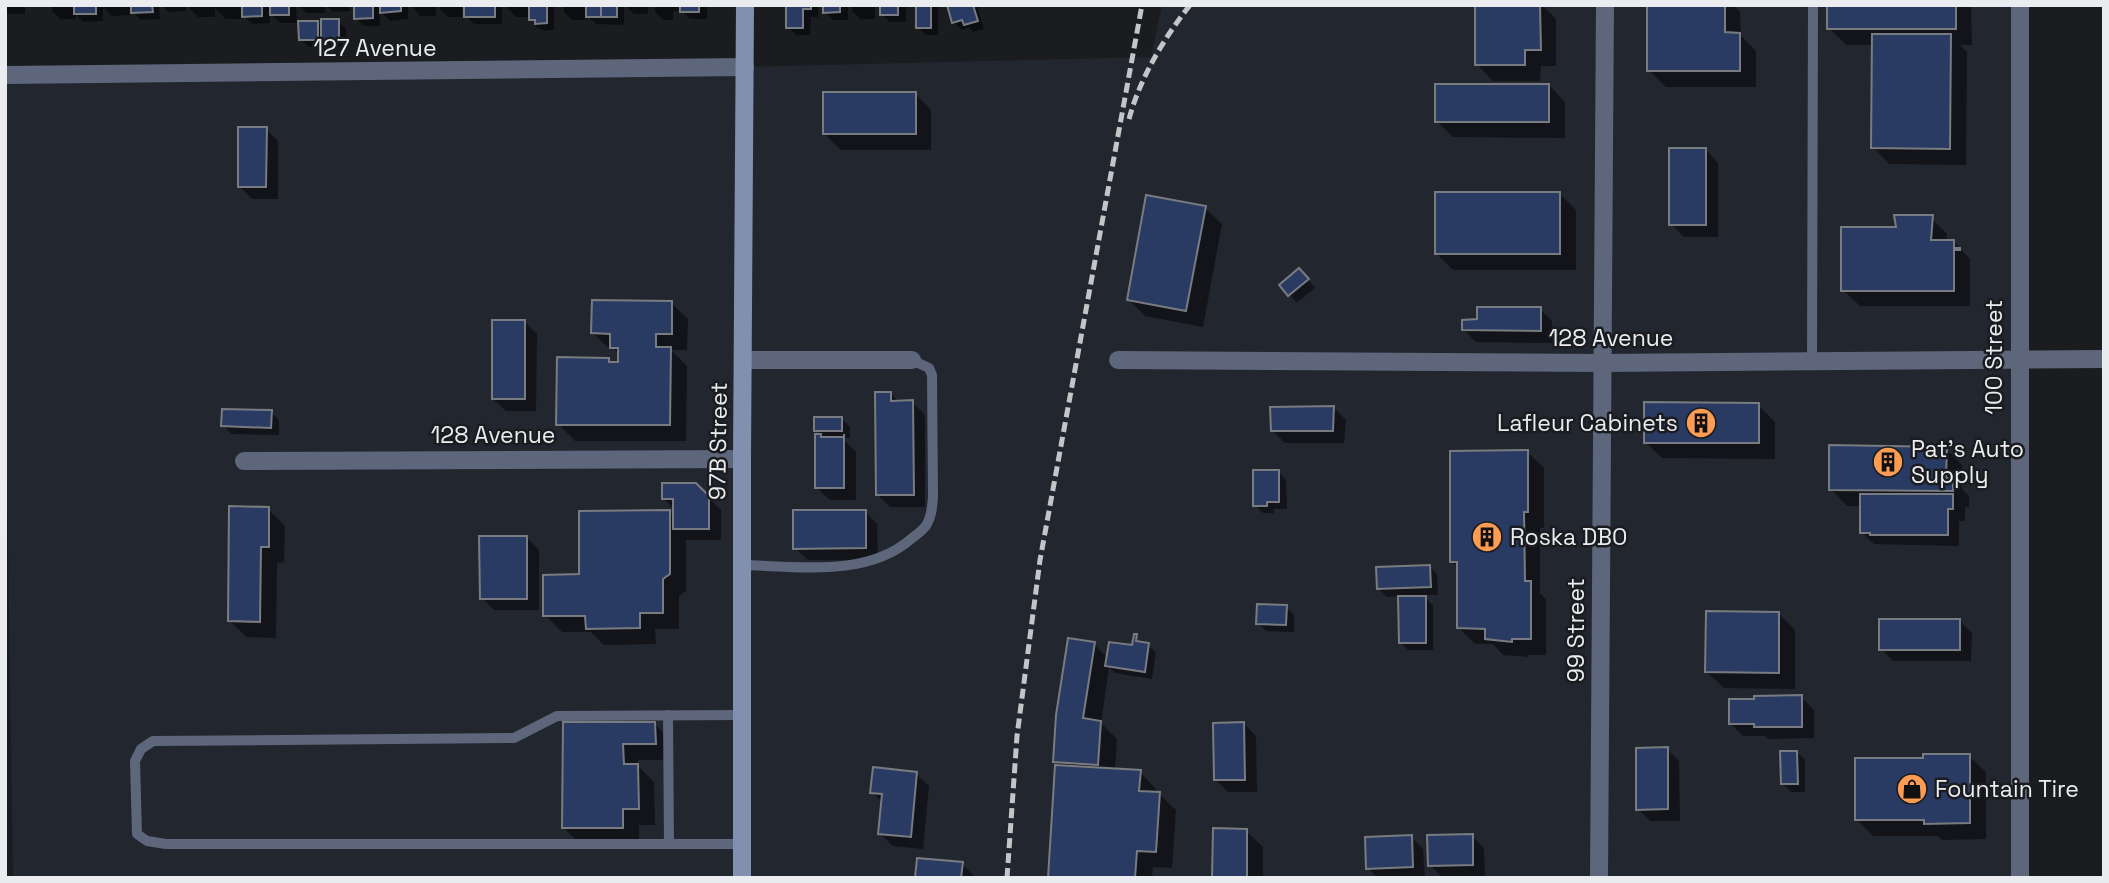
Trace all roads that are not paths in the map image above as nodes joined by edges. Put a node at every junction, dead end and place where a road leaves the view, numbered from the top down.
1 (745, 5) edge
2 (1605, 5) edge
3 (1813, 5) edge
4 (2020, 5) edge
5 (745, 67) junction
6 (5, 75) edge
7 (1118, 359) dead end
8 (2019, 359) junction
9 (2104, 359) edge
10 (743, 360) junction
11 (912, 360) joint
12 (1812, 362) junction
13 (1602, 363) junction
14 (742, 459) junction
15 (244, 461) dead end
16 (742, 565) junction
17 (668, 715) junction
18 (742, 715) junction
19 (669, 844) junction
20 (742, 844) junction
21 (742, 878) edge
22 (1600, 878) edge
23 (2020, 878) edge

1 - 5 street, 97B Street
2 - 13 street, 99 Street
3 - 12 lane
4 - 8 street, 100 Street
5 - 6 street, 127 Avenue
5 - 10 street, 97B Street
7 - 13 street, 128 Avenue
8 - 9 street, 128 Avenue
8 - 12 street, 128 Avenue
8 - 23 street, 100 Street
10 - 11 street
10 - 14 street, 97B Street
11 - 16 lane
12 - 13 street, 128 Avenue
13 - 22 street, 99 Street
14 - 15 street, 128 Avenue
14 - 16 street, 97B Street
16 - 18 street, 97B Street
17 - 18 lane
17 - 19 lane
17 - 19 lane
18 - 20 street, 97B Street
19 - 20 lane
20 - 21 street, 97B Street

